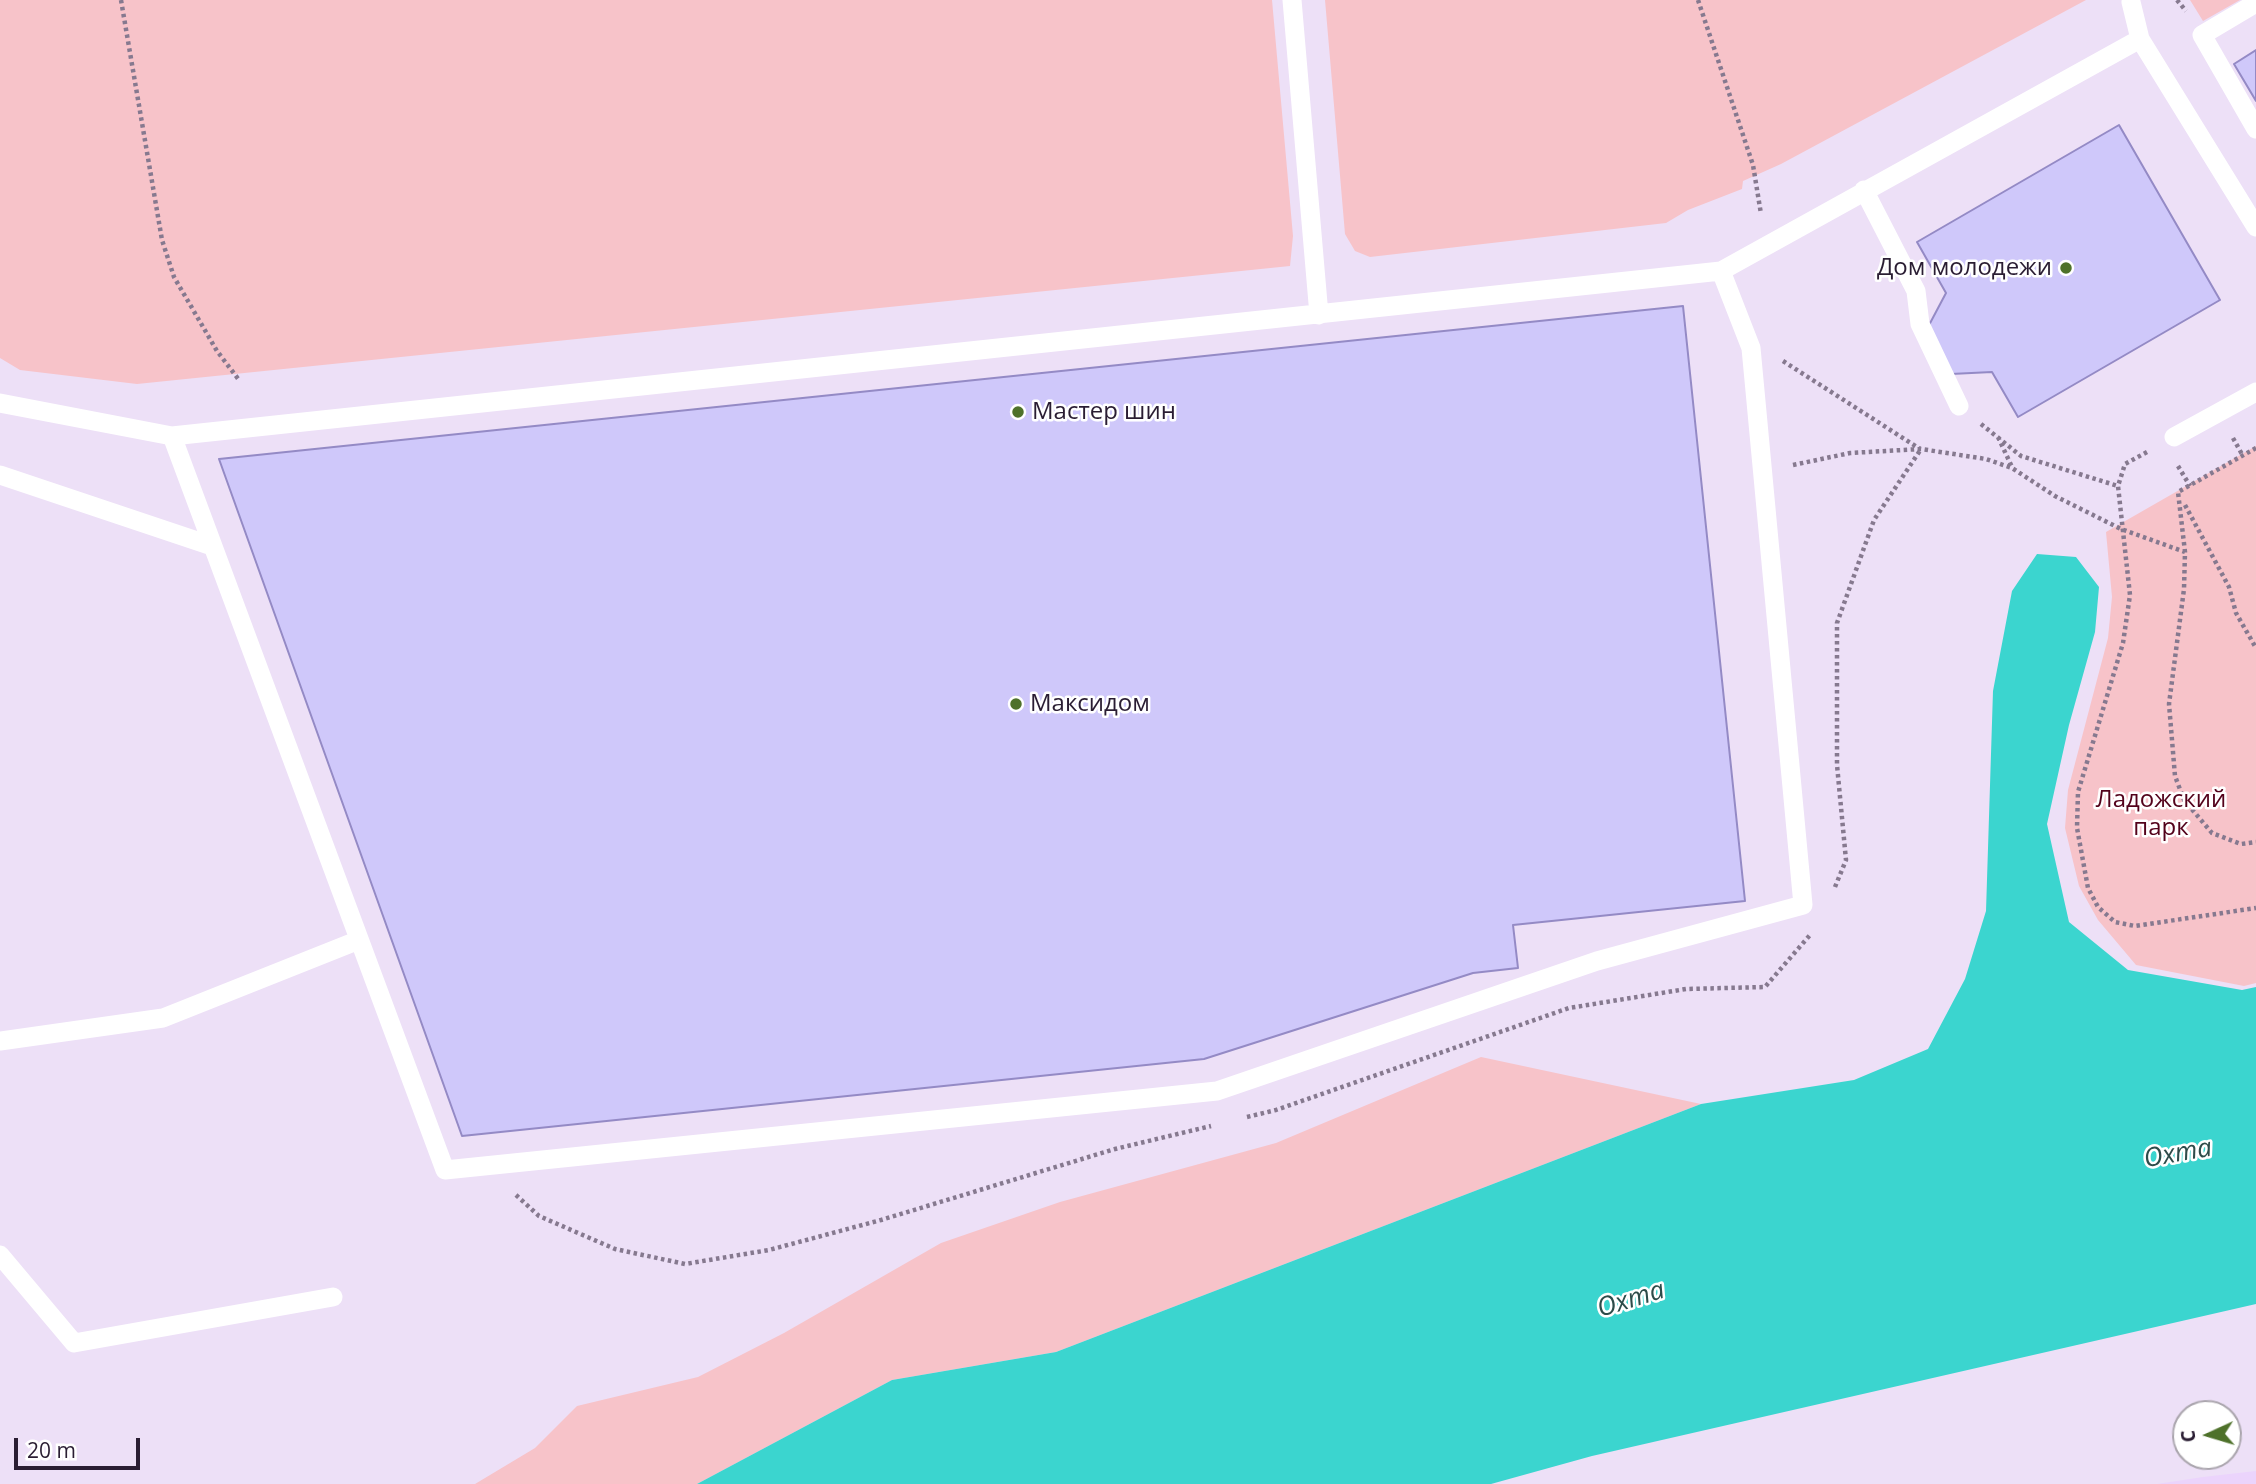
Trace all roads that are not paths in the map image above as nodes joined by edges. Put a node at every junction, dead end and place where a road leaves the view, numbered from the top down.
1 (1292, 0) edge
2 (2131, 2) edge
3 (2256, 3) edge
4 (2140, 39) junction
5 (2256, 129) edge
6 (1864, 190) junction
7 (2256, 227) edge
8 (1721, 271) junction
9 (1319, 315) junction
10 (2256, 392) edge
11 (0, 403) edge
12 (1959, 406) road end
13 (172, 436) junction
14 (2174, 437) road end
15 (0, 475) edge
16 (212, 546) junction
17 (359, 940) junction
18 (0, 1041) edge
19 (0, 1255) edge
20 (333, 1297) dead end

1 - 9 lane
2 - 4 lane
3 - 5 lane
4 - 6 lane
4 - 7 lane
6 - 8 lane
6 - 12 lane
8 - 9 lane
8 - 17 lane
9 - 13 lane
10 - 14 lane
11 - 13 lane
13 - 16 lane
15 - 16 lane
16 - 17 lane
17 - 18 lane
19 - 20 lane

